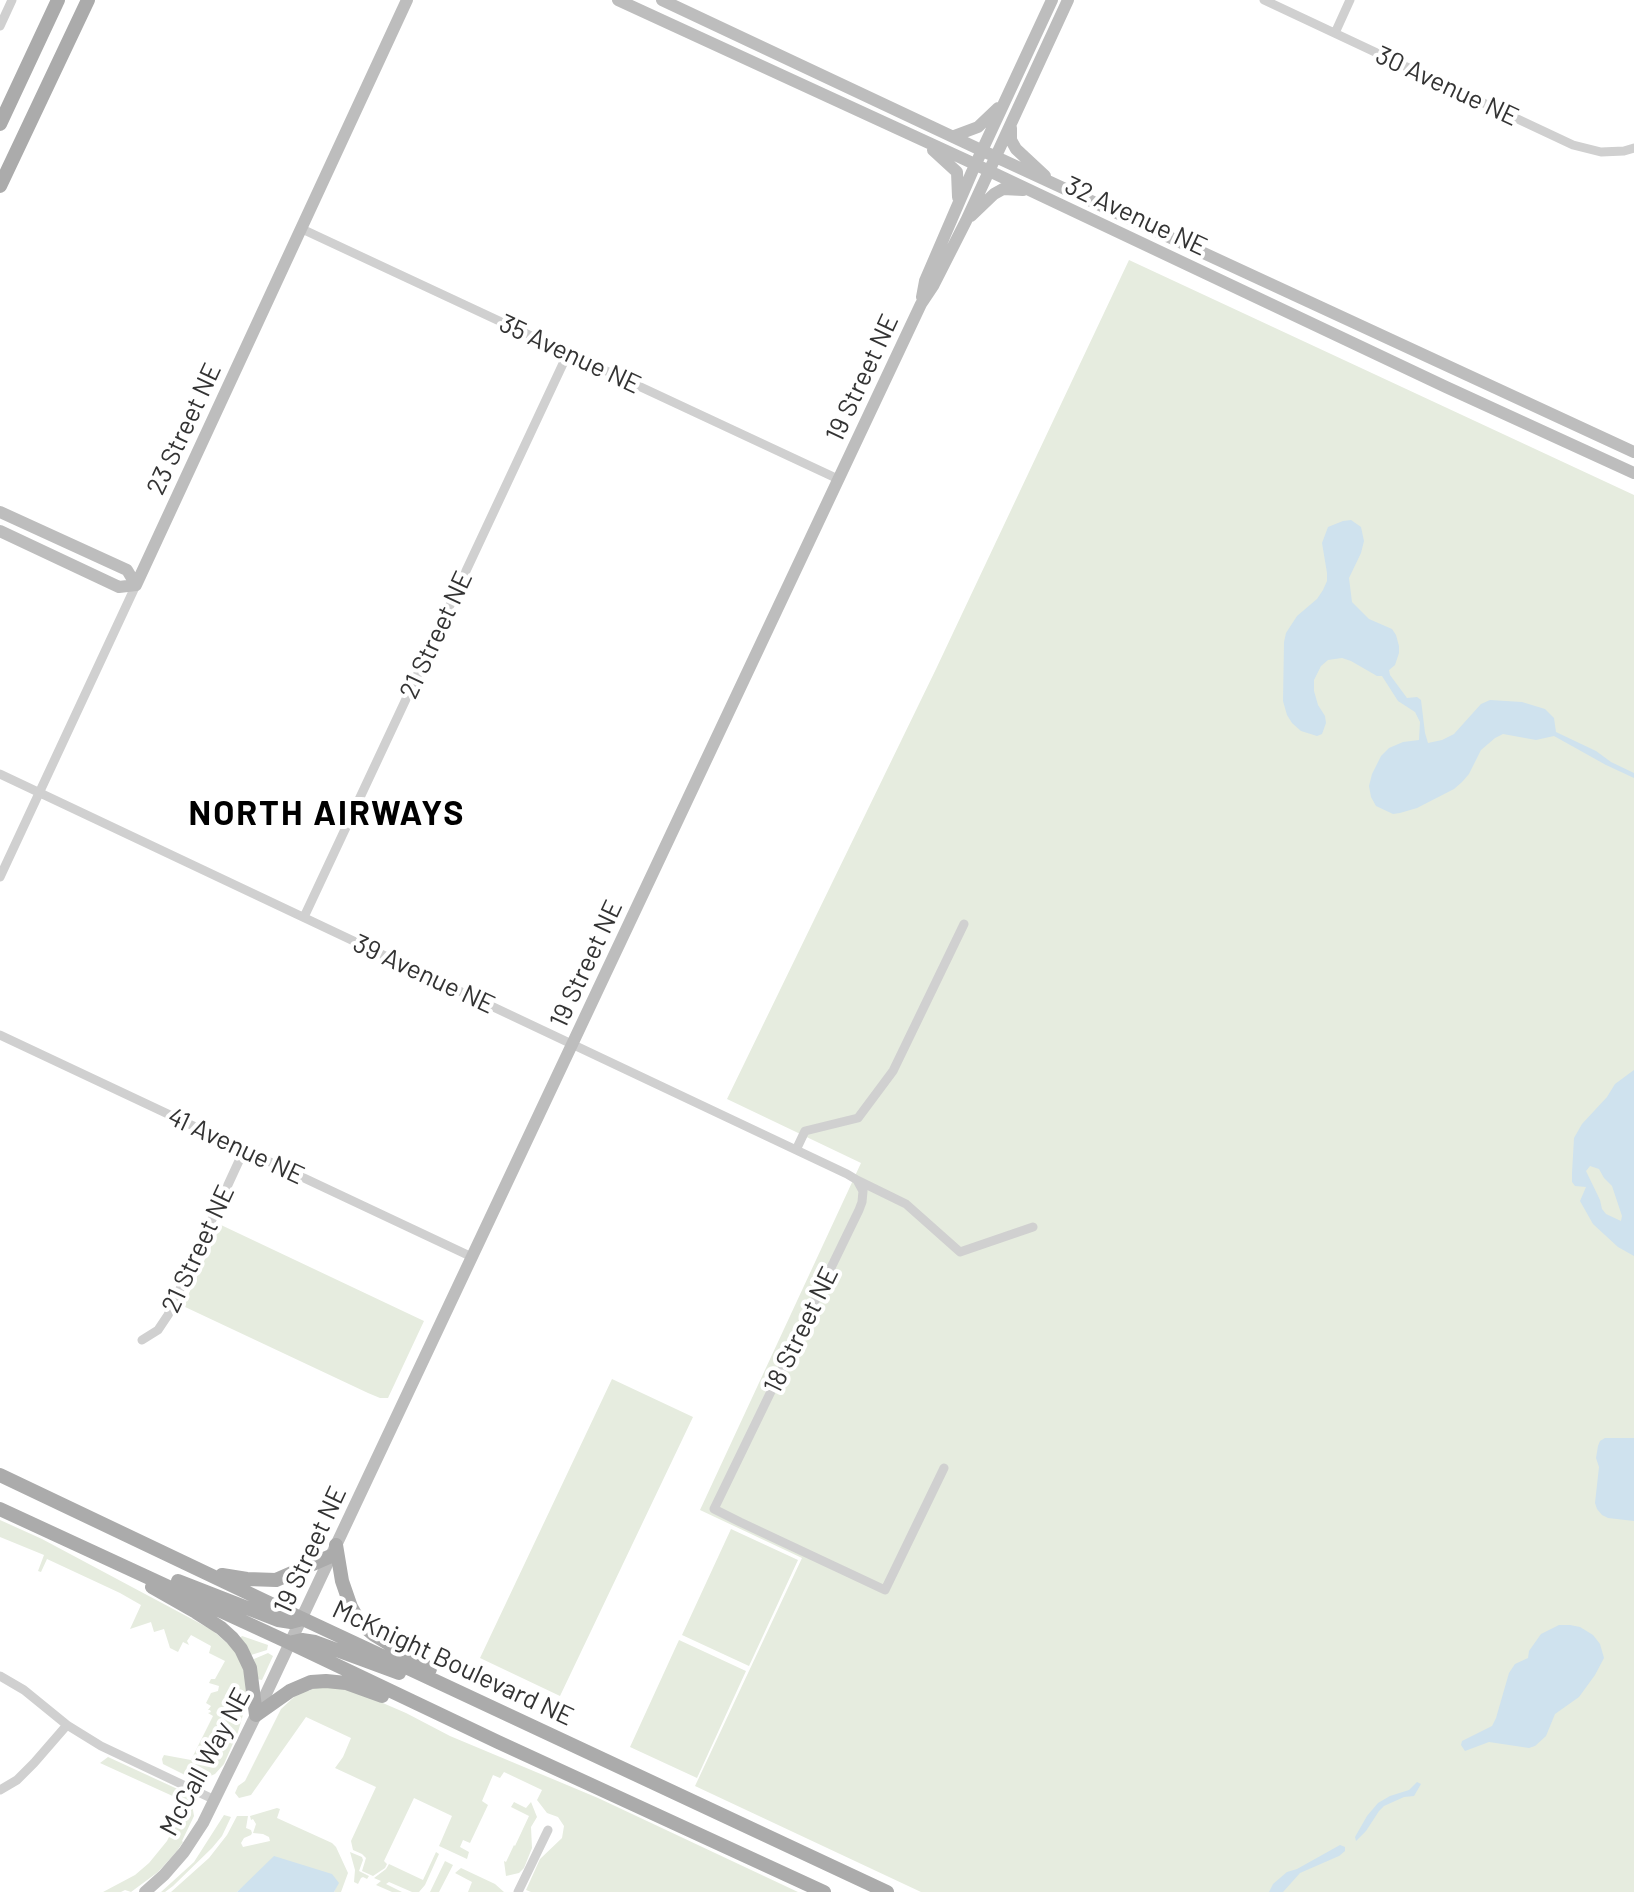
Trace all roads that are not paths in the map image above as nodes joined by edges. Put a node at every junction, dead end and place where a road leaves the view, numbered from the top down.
1 (12, 0) edge
2 (58, 0) edge
3 (88, 0) edge
4 (407, 0) edge
5 (618, 0) edge
6 (662, 0) edge
7 (1052, 0) edge
8 (1068, 0) edge
9 (1264, 0) edge
10 (1350, 0) edge
11 (0, 26) edge
12 (1335, 33) junction
13 (1005, 102) junction
14 (0, 124) edge
15 (1011, 127) junction
16 (954, 136) junction
17 (922, 140) junction
18 (1634, 148) edge
19 (989, 154) junction
20 (976, 165) junction
21 (988, 171) junction
22 (1050, 181) junction
23 (0, 186) edge
24 (1029, 190) junction
25 (958, 206) junction
26 (966, 221) junction
27 (302, 229) junction
28 (921, 304) junction
29 (568, 353) junction
30 (1634, 452) edge
31 (1634, 473) edge
32 (838, 479) junction
33 (0, 512) edge
34 (0, 524) edge
35 (0, 531) edge
36 (16, 539) junction
37 (0, 540) edge
38 (61, 540) junction
39 (136, 585) junction
40 (0, 774) edge
41 (39, 792) junction
42 (0, 877) edge
43 (304, 917) junction
44 (964, 924) dead end
45 (0, 1035) edge
46 (573, 1044) junction
47 (244, 1150) junction
48 (796, 1150) junction
49 (852, 1177) junction
50 (1033, 1227) dead end
51 (472, 1257) junction
52 (142, 1340) dead end
53 (944, 1468) dead end
54 (0, 1475) edge
55 (0, 1509) edge
56 (334, 1550) junction
57 (98, 1554) junction
58 (137, 1571) junction
59 (202, 1571) junction
60 (302, 1619) junction
61 (290, 1643) junction
62 (0, 1676) edge
63 (460, 1692) junction
64 (499, 1710) junction
65 (256, 1715) junction
66 (67, 1725) junction
67 (498, 1742) junction
68 (0, 1790) edge
69 (215, 1800) junction
70 (548, 1830) dead end
71 (145, 1892) edge
72 (518, 1892) edge
73 (824, 1892) edge
74 (887, 1892) edge

1 - 11 street
2 - 14 main road
3 - 23 main road
4 - 27 street, 23 Street NE
5 - 17 street, 32 Avenue NE
6 - 16 street, 32 Avenue NE
7 - 13 street, 19 Street NE
8 - 15 street, 19 Street NE
9 - 12 street, 30 Avenue NE
10 - 12 street
12 - 18 street, 30 Avenue NE
13 - 16 street
13 - 19 street, 19 Street NE
15 - 19 street, 19 Street NE
15 - 22 street
16 - 19 street, 32 Avenue NE
17 - 20 street, 32 Avenue NE
17 - 25 street
19 - 20 street, 19 Street NE
19 - 21 street, 19 Street NE
19 - 22 street, 32 Avenue NE
20 - 21 street, 32 Avenue NE
20 - 25 street, 19 Street NE
21 - 24 street, 32 Avenue NE
21 - 26 street, 19 Street NE
22 - 30 street, 32 Avenue NE
24 - 26 street
24 - 31 street, 32 Avenue NE
25 - 28 street, 19 Street NE
26 - 28 street, 19 Street NE
27 - 29 street, 35 Avenue NE
27 - 39 street, 23 Street NE
28 - 32 street, 19 Street NE
29 - 32 street, 35 Avenue NE
29 - 43 street, 21 Street NE
32 - 46 street, 19 Street NE
33 - 38 street
34 - 38 street
35 - 36 street
36 - 37 street
36 - 39 street
38 - 39 street
39 - 41 street, 23 Street NE
40 - 41 street, 39 Avenue NE
41 - 42 street, 23 Street NE
41 - 43 street, 39 Avenue NE
43 - 46 street, 39 Avenue NE
44 - 48 street
45 - 47 street, 41 Avenue NE
46 - 48 street, 39 Avenue NE
46 - 51 street, 19 Street NE
47 - 51 street, 41 Avenue NE
47 - 52 street, 21 Street NE
48 - 49 street, 39 Avenue NE
49 - 50 street, 39 Avenue NE
49 - 53 street, 18 Street NE
51 - 56 street, 19 Street NE
54 - 59 main road, McKnight Boulevard NE
55 - 57 main road, McKnight Boulevard NE
56 - 59 main road
56 - 60 street, 19 Street NE
56 - 64 main road
57 - 58 main road, McKnight Boulevard NE
57 - 65 main road
58 - 60 main road
58 - 61 main road, McKnight Boulevard NE
59 - 60 main road, McKnight Boulevard NE
60 - 61 street, 19 Street NE
60 - 63 main road, McKnight Boulevard NE
61 - 63 main road
61 - 65 street, McCall Way NE
61 - 67 main road, McKnight Boulevard NE
62 - 66 street
63 - 64 main road, McKnight Boulevard NE
64 - 74 main road, McKnight Boulevard NE
65 - 67 main road
65 - 69 street, McCall Way NE
66 - 68 street
66 - 69 street
67 - 73 main road, McKnight Boulevard NE
69 - 71 street, McCall Way NE
70 - 72 street

